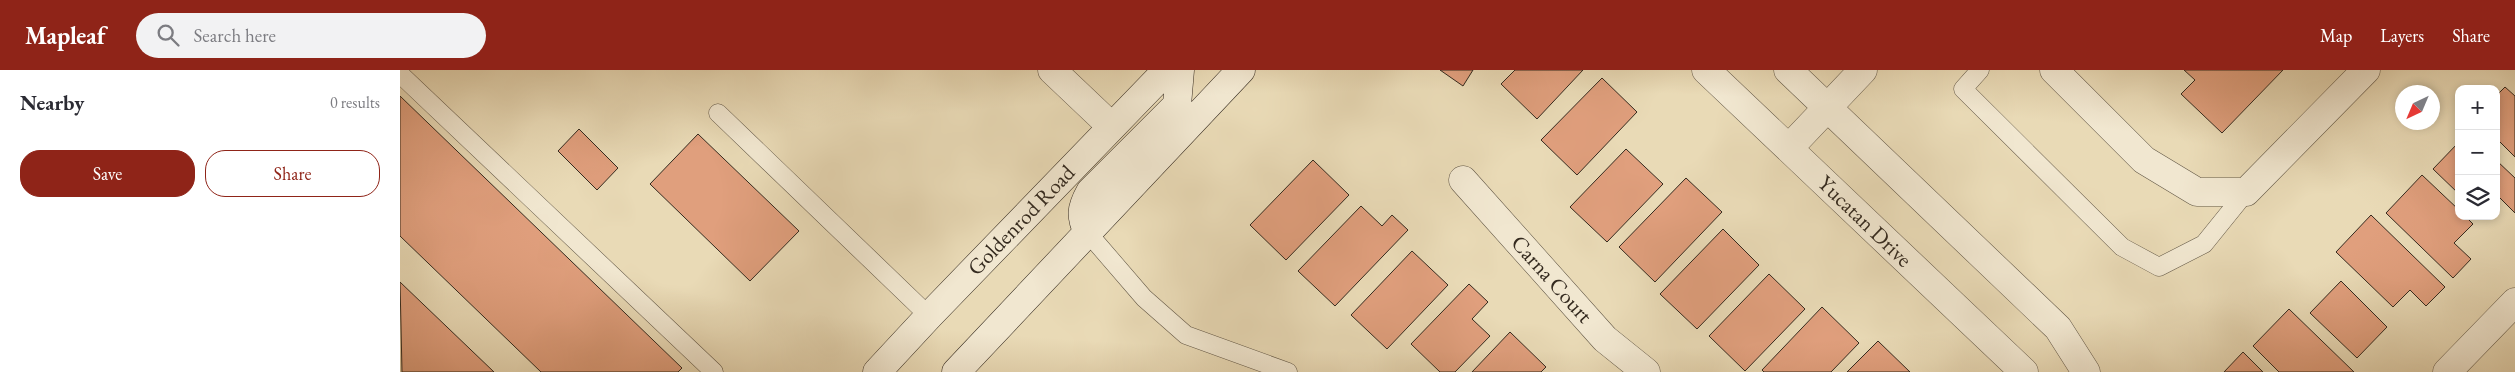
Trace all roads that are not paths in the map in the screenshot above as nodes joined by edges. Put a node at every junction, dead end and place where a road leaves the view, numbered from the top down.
1 (1052, 70) edge
2 (1167, 70) edge
3 (1180, 70) edge
4 (1241, 70) edge
5 (1706, 70) edge
6 (1788, 70) edge
7 (1863, 70) edge
8 (1980, 70) edge
9 (2054, 70) edge
10 (2366, 70) edge
11 (400, 74) edge
12 (1828, 108) junction
13 (718, 113) dead end
14 (1111, 126) junction
15 (1789, 148) junction
16 (1463, 180) dead end
17 (2246, 192) junction
18 (1088, 233) junction
19 (2515, 302) edge
20 (929, 316) junction
21 (714, 372) edge
22 (877, 372) edge
23 (956, 372) edge
24 (1288, 372) edge
25 (1646, 372) edge
26 (2024, 372) edge
27 (2086, 372) edge
28 (2447, 372) edge

1 - 14 street
2 - 14 street, Goldenrod Road
3 - 18 street
4 - 18 street
5 - 15 street, Yucatan Drive
6 - 12 street
7 - 12 street
8 - 17 lane
9 - 17 street
10 - 17 street
11 - 21 lane
12 - 15 street
12 - 27 street
13 - 20 lane
14 - 20 street, Goldenrod Road
15 - 26 street, Yucatan Drive
16 - 25 street, Carna Court
18 - 23 street
18 - 24 lane
19 - 28 street
20 - 22 street, Goldenrod Road

